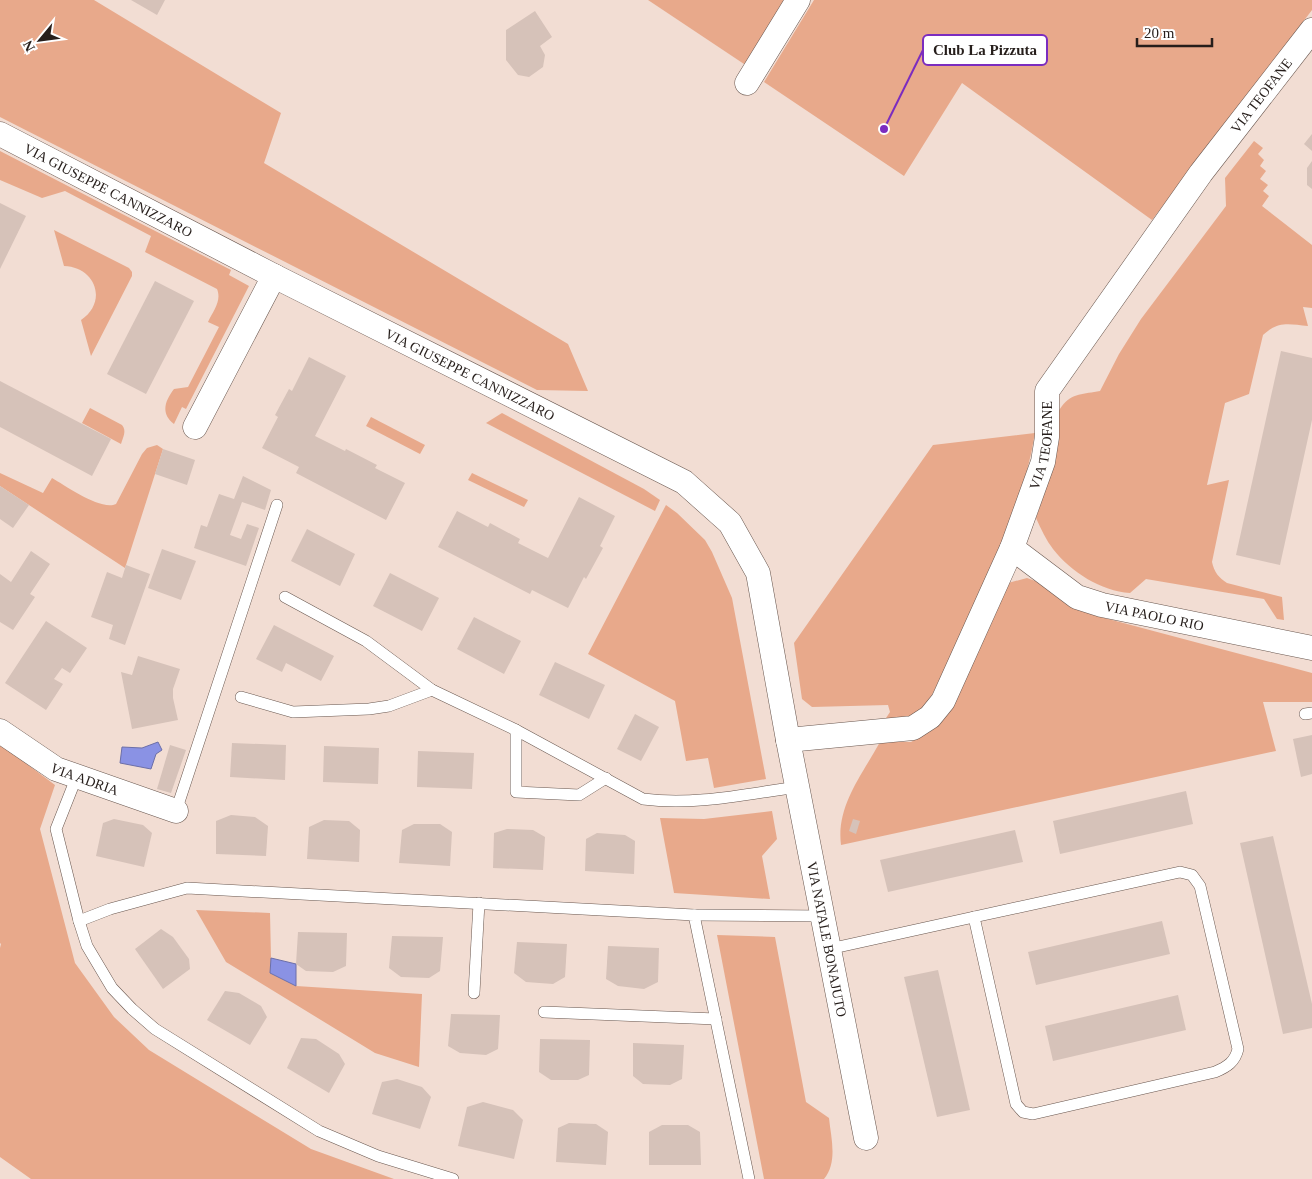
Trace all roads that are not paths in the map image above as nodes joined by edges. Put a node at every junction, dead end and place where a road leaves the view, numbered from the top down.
1 (798, 0) edge
2 (1312, 30) edge
3 (747, 83) dead end
4 (0, 134) edge
5 (274, 276) junction
6 (195, 427) dead end
7 (276, 505) dead end
8 (1012, 548) junction
9 (284, 597) dead end
10 (1312, 648) edge
11 (432, 690) junction
12 (241, 697) dead end
13 (516, 730) junction
14 (0, 731) edge
15 (788, 740) junction
16 (77, 776) junction
17 (606, 778) junction
18 (797, 787) junction
19 (176, 811) joint
20 (479, 904) junction
21 (694, 915) junction
22 (822, 916) junction
23 (974, 917) junction
24 (79, 921) junction
25 (829, 949) junction
26 (474, 992) dead end
27 (544, 1012) dead end
28 (716, 1019) junction
29 (866, 1138) dead end
30 (452, 1179) edge
31 (749, 1179) edge

1 - 3 street
2 - 8 street, VIA TEOFANE
4 - 5 street, VIA GIUSEPPE CANNIZZARO
5 - 6 street
5 - 15 street, VIA GIUSEPPE CANNIZZARO
7 - 19 lane
8 - 10 street, VIA PAOLO RIO
8 - 15 street, VIA TEOFANE
9 - 11 lane
11 - 12 lane
11 - 13 lane
13 - 17 lane
13 - 17 lane
14 - 16 street, VIA ADRIA
15 - 18 street, VIA NATALE BONAJUTO
16 - 19 street, VIA ADRIA
16 - 24 lane
17 - 18 lane
18 - 22 street, VIA NATALE BONAJUTO
20 - 21 lane
20 - 24 lane
20 - 26 lane
21 - 22 lane
21 - 28 lane
22 - 25 street, VIA NATALE BONAJUTO
23 - 23 lane
23 - 25 lane
24 - 30 lane
25 - 29 street, VIA NATALE BONAJUTO
27 - 28 lane
28 - 31 lane

